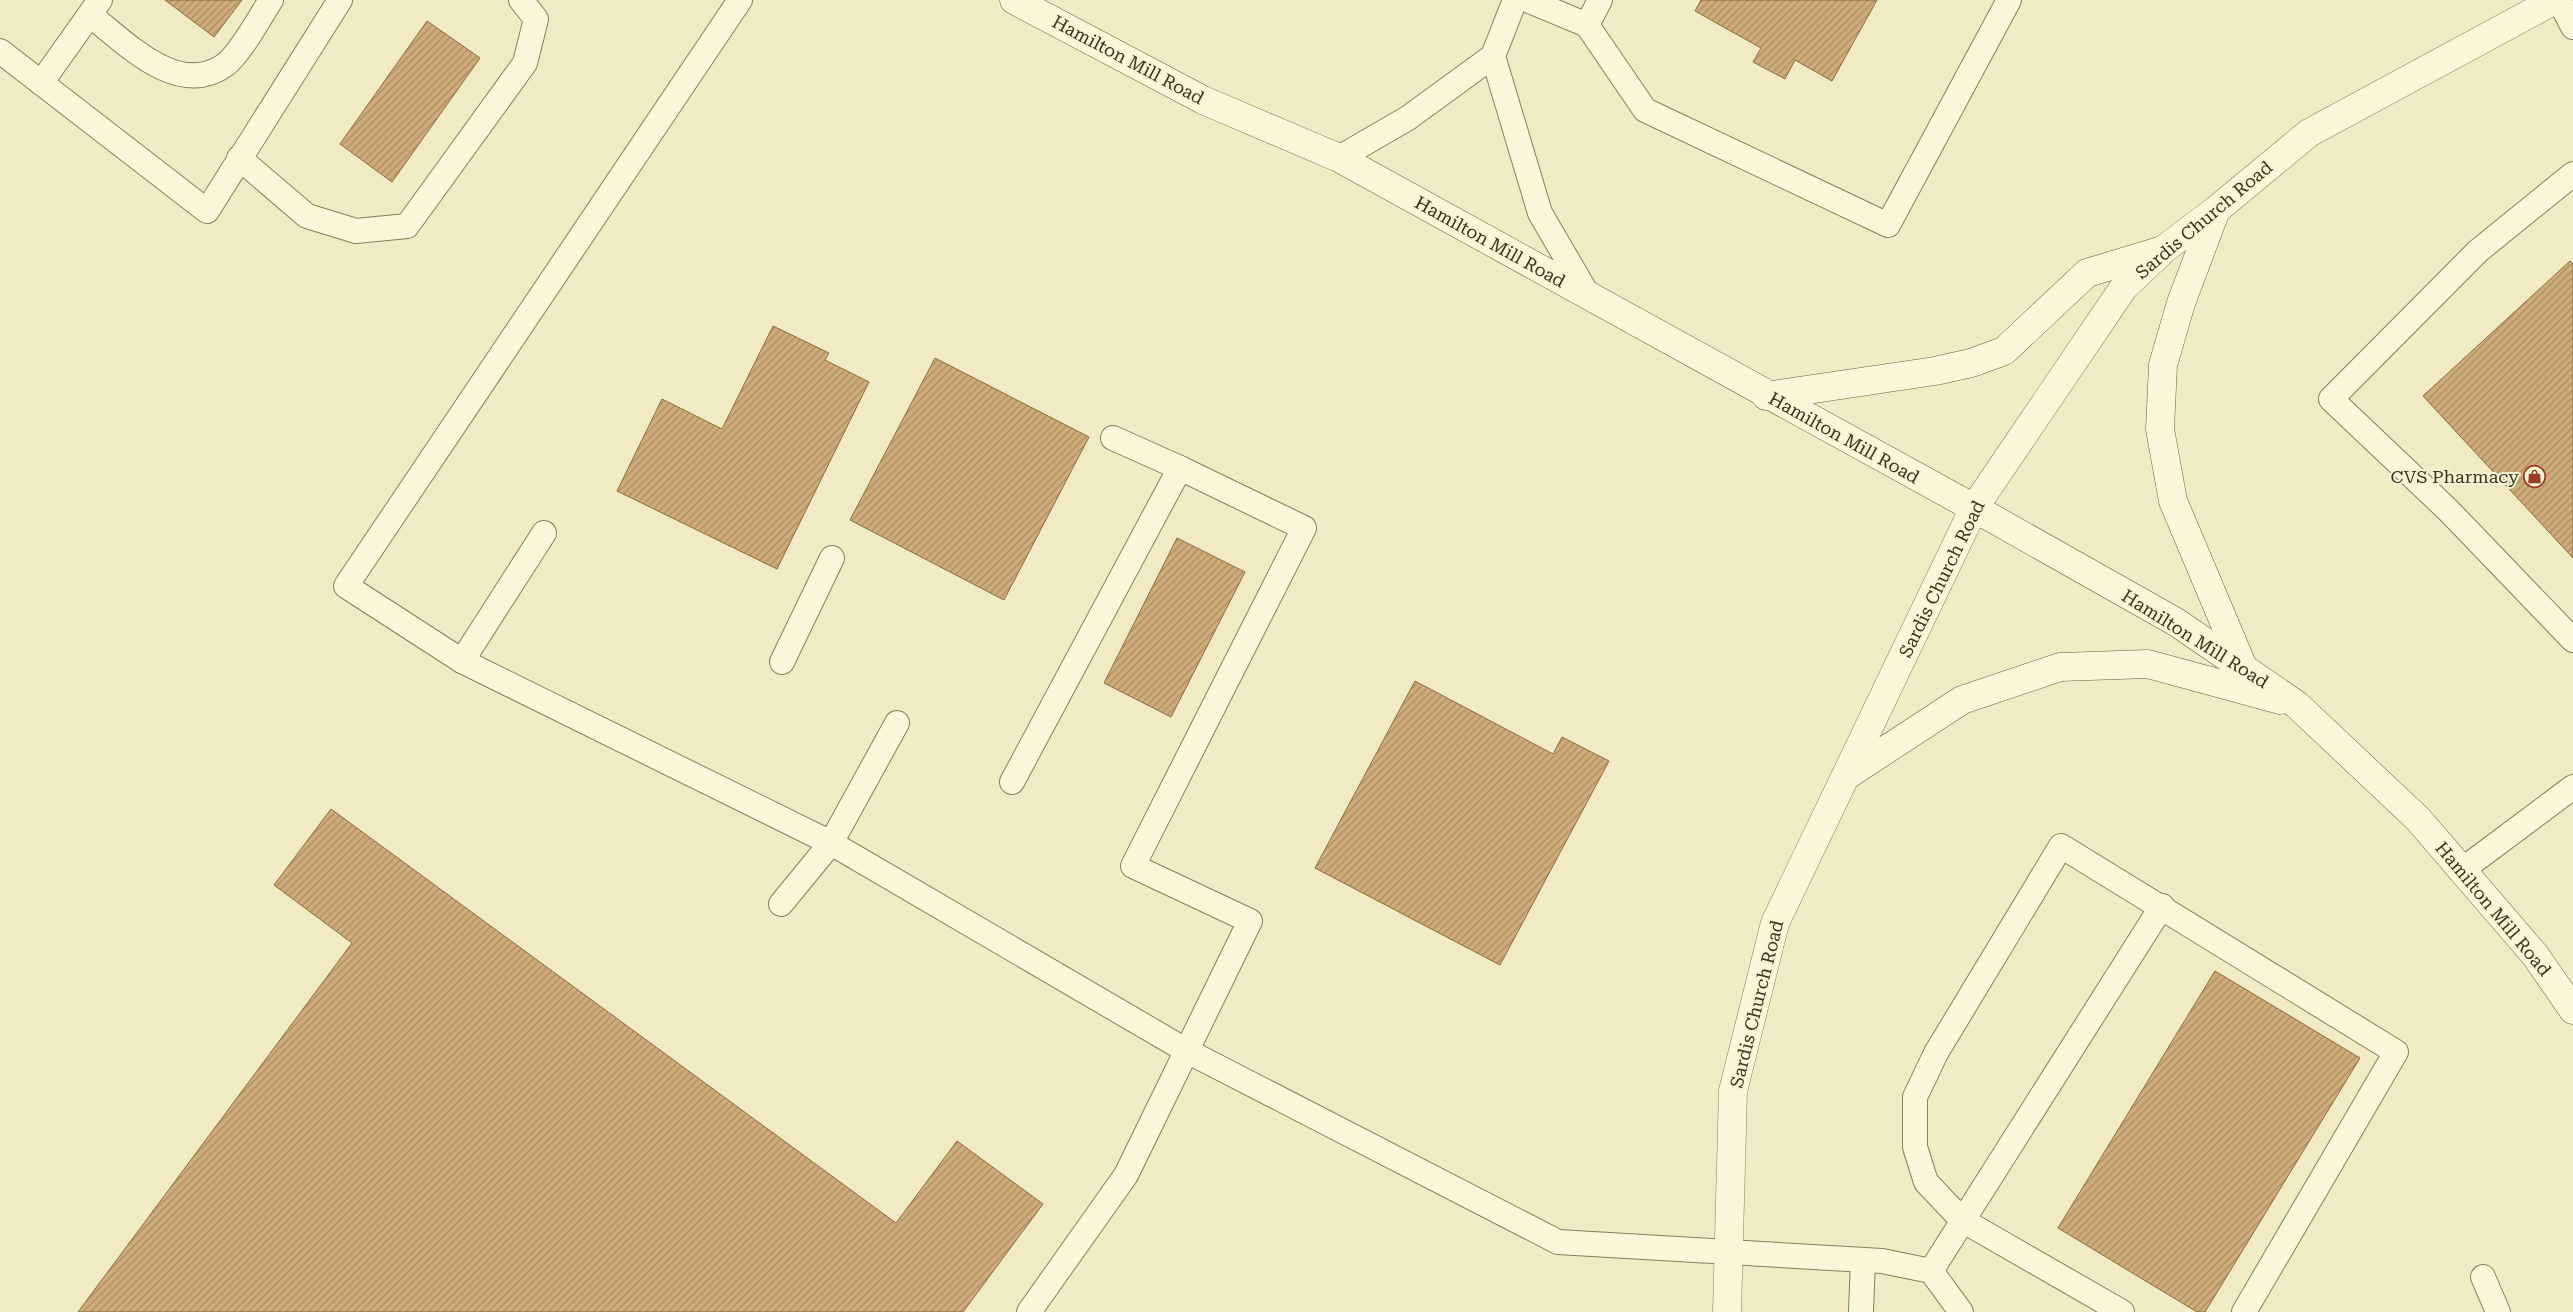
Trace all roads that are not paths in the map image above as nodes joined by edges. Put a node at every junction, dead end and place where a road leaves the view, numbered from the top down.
1 (271, 0) edge
2 (340, 0) edge
3 (521, 0) edge
4 (740, 0) edge
5 (1014, 0) edge
6 (1515, 0) edge
7 (1528, 0) edge
8 (1600, 0) edge
9 (2009, 0) edge
10 (2557, 0) edge
11 (95, 7) edge
12 (1587, 25) junction
13 (2573, 27) edge
14 (0, 50) edge
15 (1493, 56) junction
16 (41, 82) junction
17 (239, 158) junction
18 (1339, 158) junction
19 (2570, 181) edge
20 (2216, 210) junction
21 (2163, 250) junction
22 (1589, 297) junction
23 (1766, 396) junction
24 (1113, 438) dead end
25 (1180, 468) junction
26 (1974, 508) junction
27 (544, 533) dead end
28 (832, 558) dead end
29 (2573, 640) edge
30 (462, 661) junction
31 (782, 662) dead end
32 (2243, 666) junction
33 (2297, 705) junction
34 (897, 722) dead end
35 (1846, 776) junction
36 (1012, 782) dead end
37 (2573, 786) edge
38 (831, 842) junction
39 (2462, 870) junction
40 (781, 904) dead end
41 (2162, 906) junction
42 (2573, 1010) edge
43 (1187, 1051) junction
44 (1962, 1220) junction
45 (1728, 1254) junction
46 (1862, 1260) junction
47 (1931, 1271) junction
48 (2483, 1277) dead end
49 (1029, 1312) edge
50 (1727, 1312) edge
51 (1861, 1312) edge
52 (1961, 1312) edge
53 (2122, 1312) edge
54 (2244, 1312) edge
55 (2498, 1312) edge

1 - 11 lane
2 - 17 lane
3 - 17 lane
4 - 30 lane
5 - 18 main road, Hamilton Mill Road
6 - 15 lane
7 - 12 lane
8 - 12 lane
9 - 12 lane
10 - 13 lane
10 - 20 main road, Sardis Church Road
11 - 16 lane
14 - 16 lane
15 - 18 lane
15 - 22 lane
16 - 17 lane
18 - 22 main road, Hamilton Mill Road
19 - 29 lane
20 - 21 main road, Sardis Church Road
20 - 32 main road
21 - 23 main road
21 - 26 main road, Sardis Church Road
22 - 23 main road, Hamilton Mill Road
23 - 26 main road, Hamilton Mill Road
24 - 25 lane
25 - 36 lane
25 - 43 lane
26 - 32 main road, Hamilton Mill Road
26 - 35 main road, Sardis Church Road
27 - 30 lane
28 - 31 lane
30 - 38 lane
32 - 33 main road, Hamilton Mill Road
33 - 35 main road
33 - 39 main road, Hamilton Mill Road
34 - 38 lane
35 - 45 main road, Sardis Church Road
37 - 39 lane
38 - 40 lane
38 - 43 lane
39 - 42 main road, Hamilton Mill Road
41 - 44 lane
41 - 44 lane
41 - 54 lane
43 - 45 lane
43 - 49 lane
44 - 47 lane
44 - 53 lane
45 - 46 lane
45 - 50 main road, Sardis Church Road
46 - 47 lane
46 - 51 lane
47 - 52 lane
48 - 55 lane

